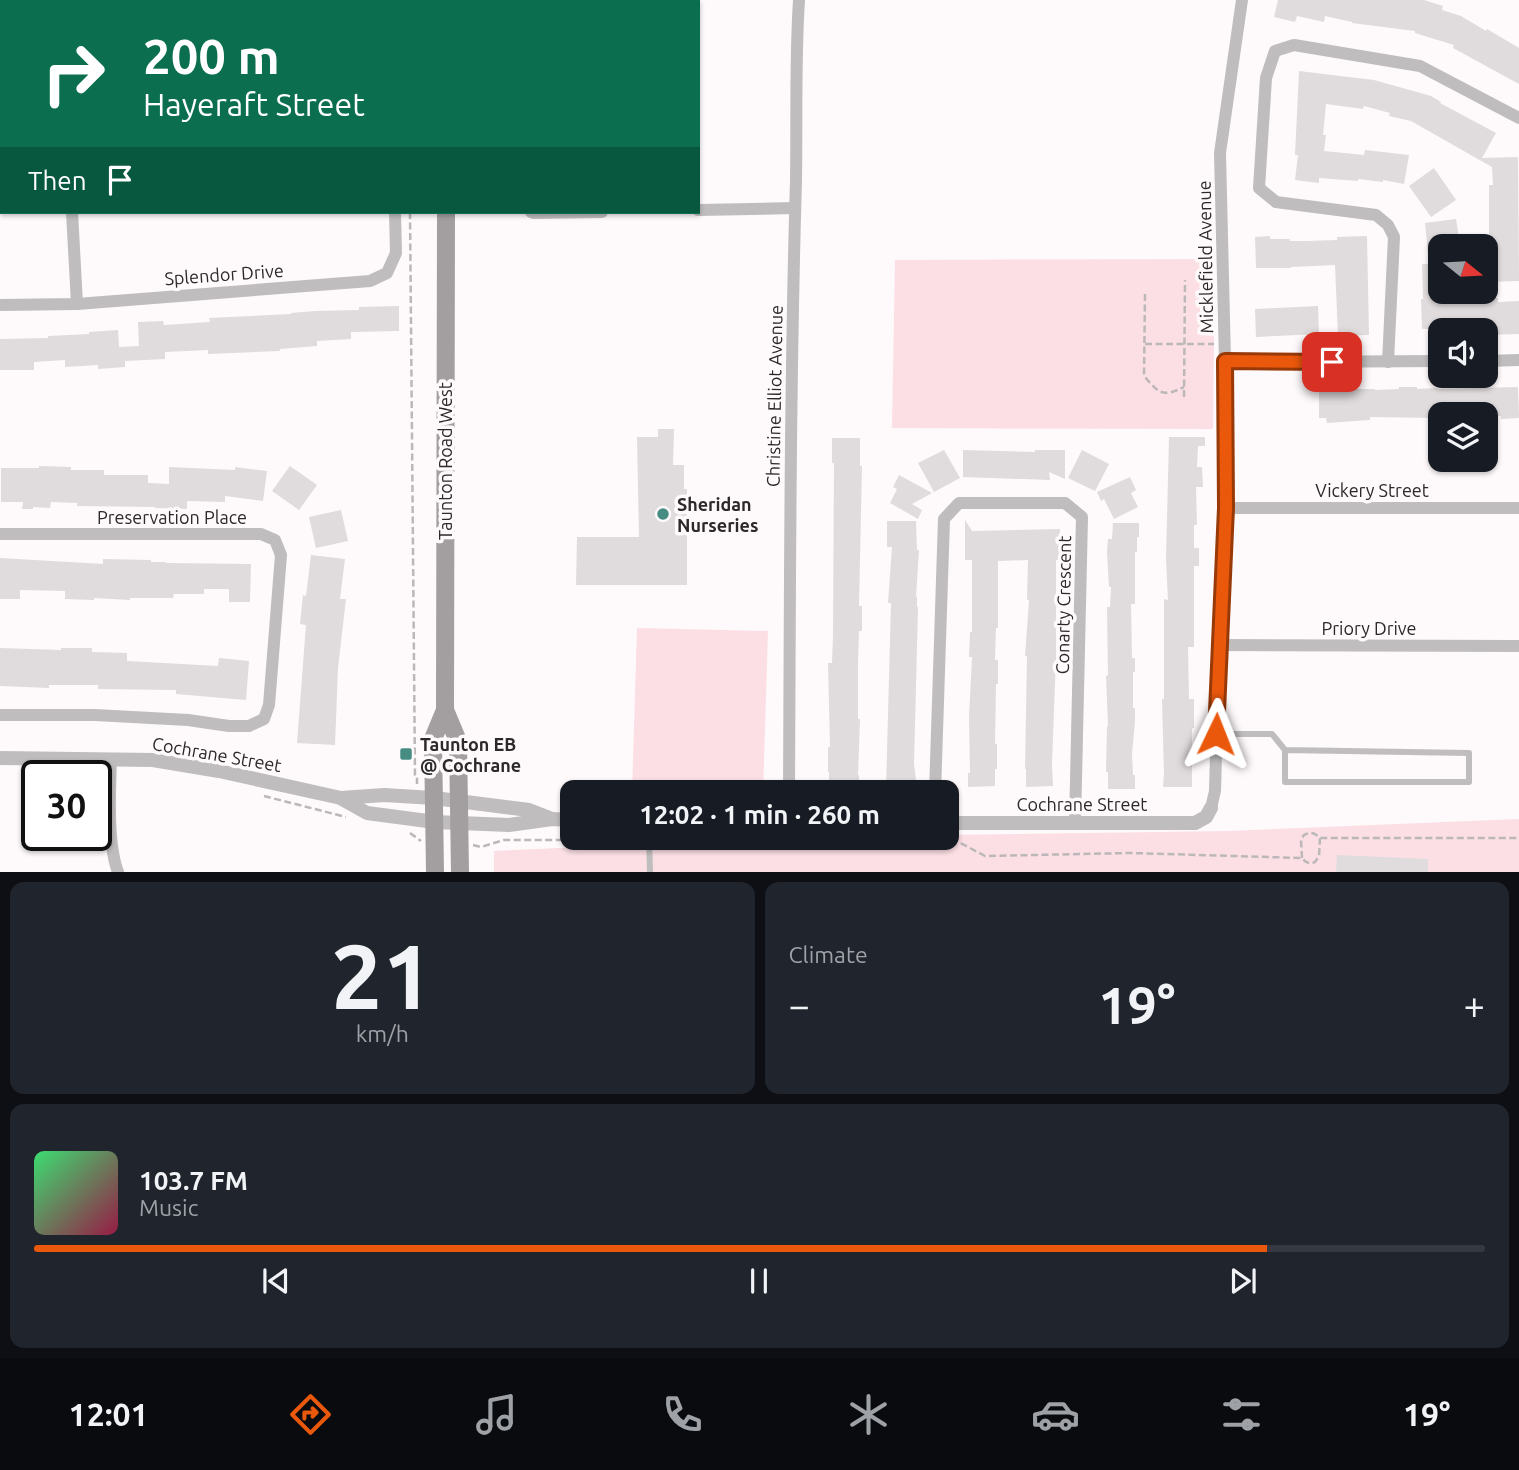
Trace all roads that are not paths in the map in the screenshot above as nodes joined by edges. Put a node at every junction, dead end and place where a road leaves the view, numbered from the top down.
1 (799, 0) edge
2 (1242, 0) edge
3 (1519, 118) edge
4 (795, 208) junction
5 (700, 210) edge
6 (72, 214) edge
7 (396, 214) edge
8 (446, 214) edge
9 (76, 303) junction
10 (0, 305) edge
11 (1519, 360) edge
12 (1225, 361) junction
13 (1428, 361) edge
14 (1498, 361) edge
15 (1388, 362) junction
16 (1226, 508) junction
17 (1519, 508) edge
18 (0, 534) edge
19 (1219, 645) junction
20 (1519, 646) edge
21 (445, 710) junction
22 (0, 715) edge
23 (1216, 734) junction
24 (1285, 750) junction
25 (0, 758) edge
26 (111, 759) junction
27 (789, 780) edge
28 (935, 780) edge
29 (341, 798) junction
30 (434, 798) junction
31 (460, 802) junction
32 (1212, 808) joint
33 (552, 819) junction
34 (560, 819) edge
35 (435, 822) junction
36 (460, 822) junction
37 (959, 823) edge
38 (1075, 823) junction
39 (649, 850) edge
40 (118, 872) edge
41 (435, 872) edge
42 (460, 872) edge
43 (650, 872) edge

1 - 4 street, Christine Elliot Avenue
2 - 12 street, Micklefield Avenue
3 - 15 street
4 - 5 street
4 - 27 street, Christine Elliot Avenue
6 - 9 street
7 - 9 street, Splendor Drive
8 - 21 main road, Taunton Road West
9 - 10 street, Splendor Drive
11 - 14 street
12 - 15 street
12 - 16 street, Micklefield Avenue
13 - 15 street
16 - 17 street, Vickery Street
16 - 19 street, Micklefield Avenue
18 - 22 street, Preservation Place
19 - 20 street, Priory Drive
19 - 23 street, Micklefield Avenue
21 - 30 main road, Taunton Road West
21 - 31 main road, Taunton Road West
23 - 24 lane
23 - 32 street, Micklefield Avenue
24 - 24 lane
25 - 26 street, Cochrane Street
26 - 29 street, Cochrane Street
26 - 40 street
28 - 38 street, Conarty Crescent
29 - 30 street, Cochrane Street
29 - 35 street, Cochrane Street
30 - 31 street, Cochrane Street
30 - 35 main road, Taunton Road West
31 - 33 street, Cochrane Street
31 - 36 main road, Taunton Road West
32 - 38 street, Cochrane Street
33 - 34 street, Cochrane Street
33 - 36 street, Cochrane Street
35 - 36 street, Cochrane Street
35 - 41 main road, Taunton Road West
36 - 42 main road, Taunton Road West
37 - 38 street, Cochrane Street
39 - 43 lane

